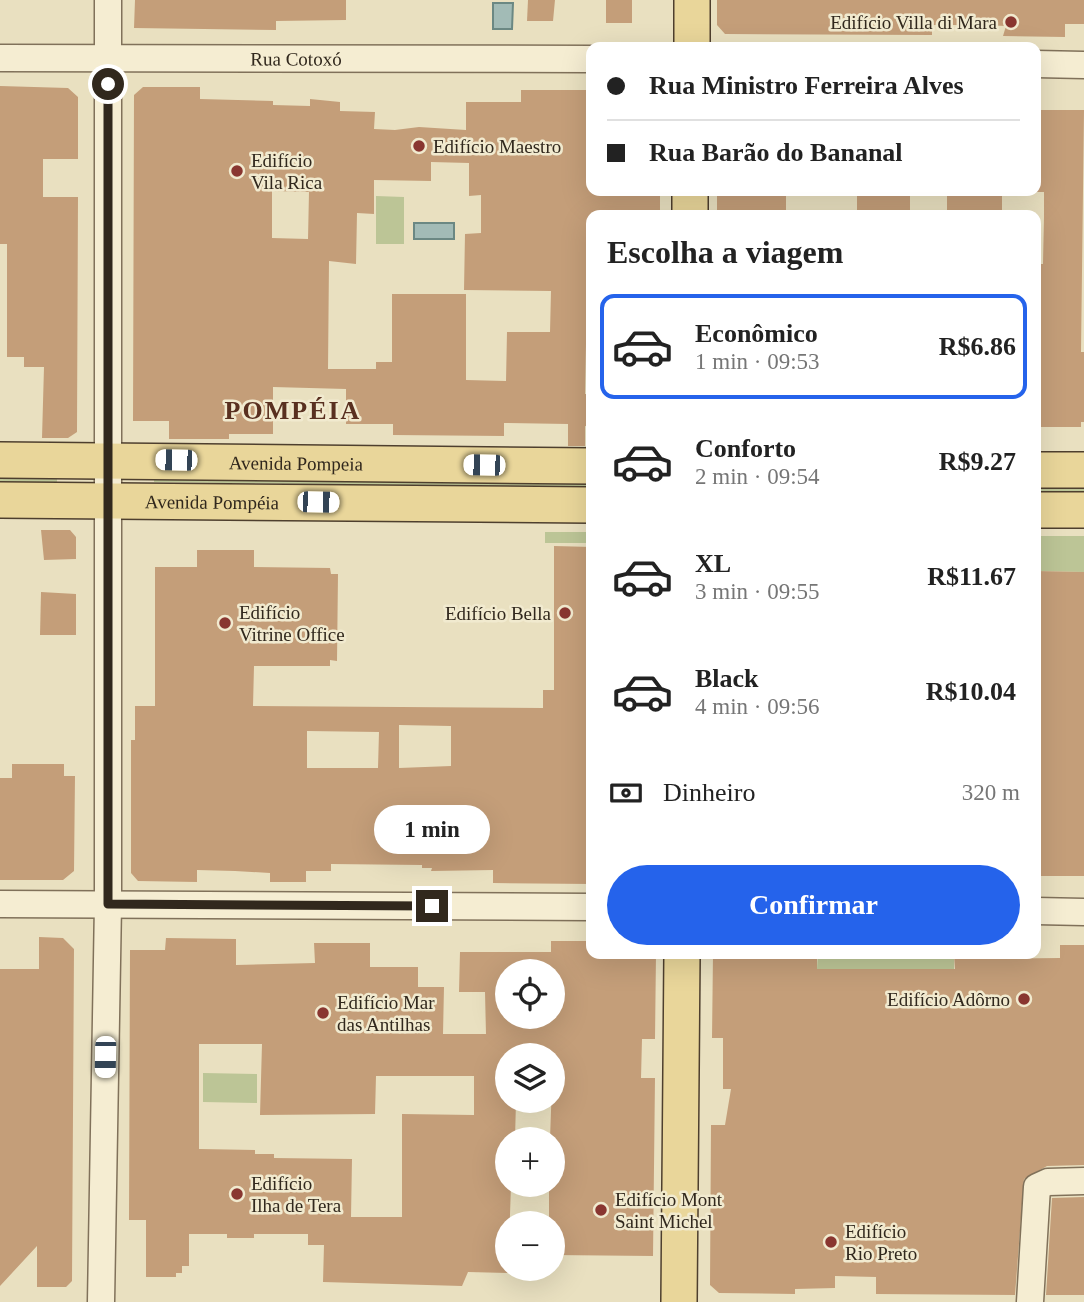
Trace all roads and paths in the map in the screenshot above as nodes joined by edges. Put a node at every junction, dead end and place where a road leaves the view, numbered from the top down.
1 (108, 0) edge
2 (692, 0) edge
3 (692, 42) edge
4 (0, 58) edge
5 (108, 59) junction
6 (586, 59) edge
7 (1041, 64) edge
8 (1084, 65) edge
9 (110, 459) junction
10 (0, 460) edge
11 (586, 466) edge
12 (1041, 470) edge
13 (1084, 470) edge
14 (110, 499) junction
15 (0, 500) edge
16 (586, 505) edge
17 (1041, 510) edge
18 (1084, 510) edge
19 (0, 904) edge
20 (108, 904) junction
21 (586, 907) edge
22 (1041, 911) edge
23 (1084, 912) edge
24 (682, 959) edge
25 (1084, 1181) edge
26 (101, 1302) edge
27 (678, 1302) edge
28 (1030, 1302) edge

1 - 5 street
2 - 3 main road
4 - 5 street, Rua Cotoxó
5 - 6 street, Rua Cotoxó
5 - 9 street
7 - 8 street
9 - 10 main road, Avenida Pompeia
9 - 11 main road, Avenida Pompeia
9 - 14 street
12 - 13 main road
14 - 15 main road, Avenida Pompéia
14 - 16 main road, Avenida Pompéia
14 - 20 street
17 - 18 main road
19 - 20 street
20 - 21 street
20 - 26 street
22 - 23 street
24 - 27 main road
25 - 28 street

